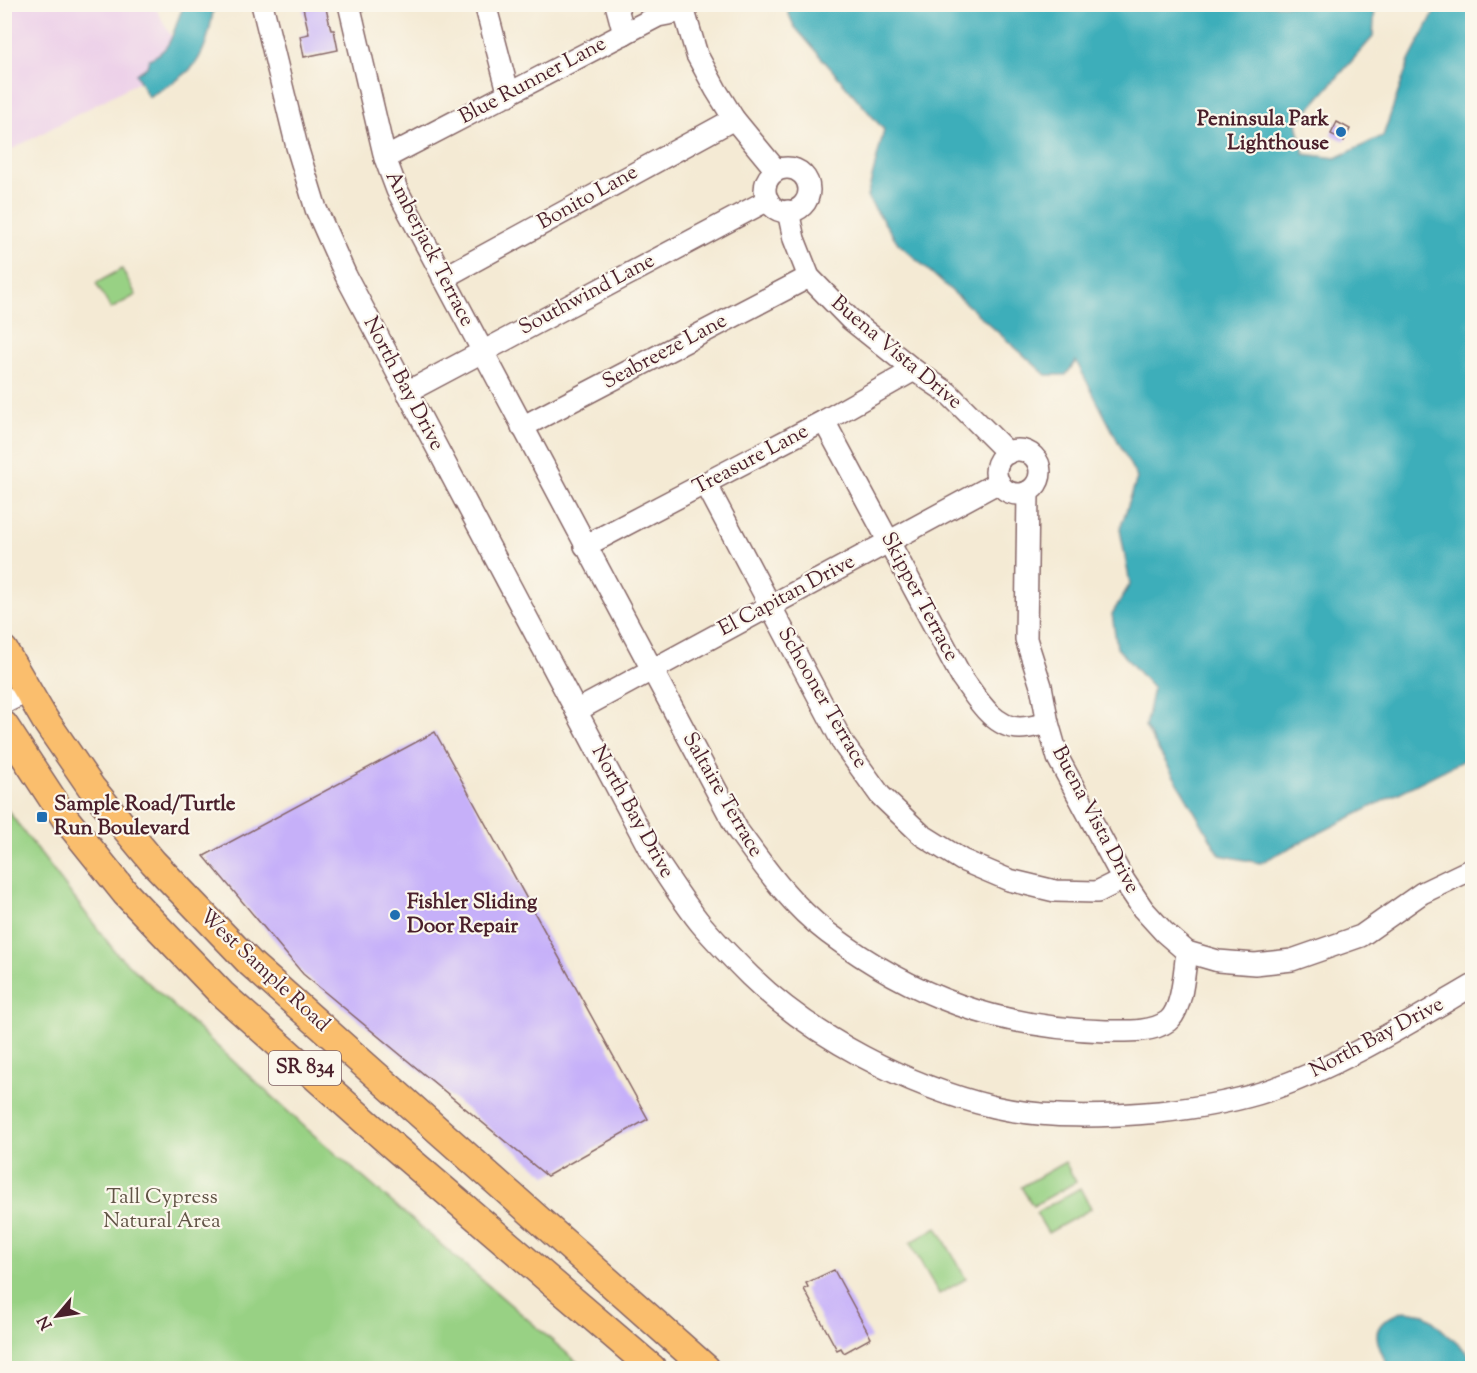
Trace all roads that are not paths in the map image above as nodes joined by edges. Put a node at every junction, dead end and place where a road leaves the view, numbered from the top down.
1 (349, 4) edge
2 (485, 4) edge
3 (616, 4) edge
4 (262, 8) edge
5 (685, 8) edge
6 (624, 34) junction
7 (509, 95) junction
8 (734, 119) junction
9 (385, 158) junction
10 (777, 170) junction
11 (768, 200) junction
12 (788, 211) junction
13 (808, 277) junction
14 (443, 278) junction
15 (481, 351) junction
16 (914, 370) junction
17 (407, 392) junction
18 (824, 421) junction
19 (522, 427) junction
20 (1008, 453) junction
21 (999, 482) junction
22 (706, 484) junction
23 (1028, 492) junction
24 (890, 542) junction
25 (585, 546) junction
26 (770, 604) junction
27 (651, 669) junction
28 (11, 678) edge
29 (576, 711) junction
30 (1048, 723) junction
31 (4, 725) edge
32 (1473, 869) edge
33 (1123, 879) junction
34 (1187, 952) junction
35 (1473, 986) edge
36 (652, 1368) edge
37 (706, 1368) edge

1 - 9 street, Amberjack Terrace
2 - 7 street
3 - 6 street
4 - 17 street, North Bay Drive
5 - 6 street, Blue Runner Lane
5 - 8 street
6 - 7 street, Blue Runner Lane
7 - 9 street, Blue Runner Lane
8 - 10 street
8 - 14 street, Bonito Lane
9 - 14 street, Amberjack Terrace
10 - 11 street
10 - 12 street
11 - 12 street
11 - 15 street, Southwind Lane
12 - 13 street, Buena Vista Drive
13 - 16 street, Buena Vista Drive
13 - 19 street, Seabreeze Lane
14 - 15 street, Amberjack Terrace
15 - 17 street, Southwind Lane
15 - 19 street, Saltaire Terrace
16 - 18 street, Treasure Lane
16 - 20 street, Buena Vista Drive
17 - 29 street, North Bay Drive
18 - 22 street, Treasure Lane
18 - 24 street, Skipper Terrace
19 - 25 street, Saltaire Terrace
20 - 21 street
20 - 23 street
21 - 23 street
21 - 24 street, El Capitan Drive
22 - 25 street, Treasure Lane
22 - 26 street, Schooner Terrace
23 - 30 street, Buena Vista Drive
24 - 26 street, El Capitan Drive
24 - 30 street, Skipper Terrace
25 - 27 street, Saltaire Terrace
26 - 27 street, El Capitan Drive
26 - 33 street, Schooner Terrace
27 - 29 street, El Capitan Drive
27 - 34 street, Saltaire Terrace
28 - 37 main road, West Sample Road / SR 834
29 - 35 street, North Bay Drive
30 - 33 street, Buena Vista Drive
31 - 36 main road, West Sample Road / SR 834
32 - 34 street
33 - 34 street, Buena Vista Drive

